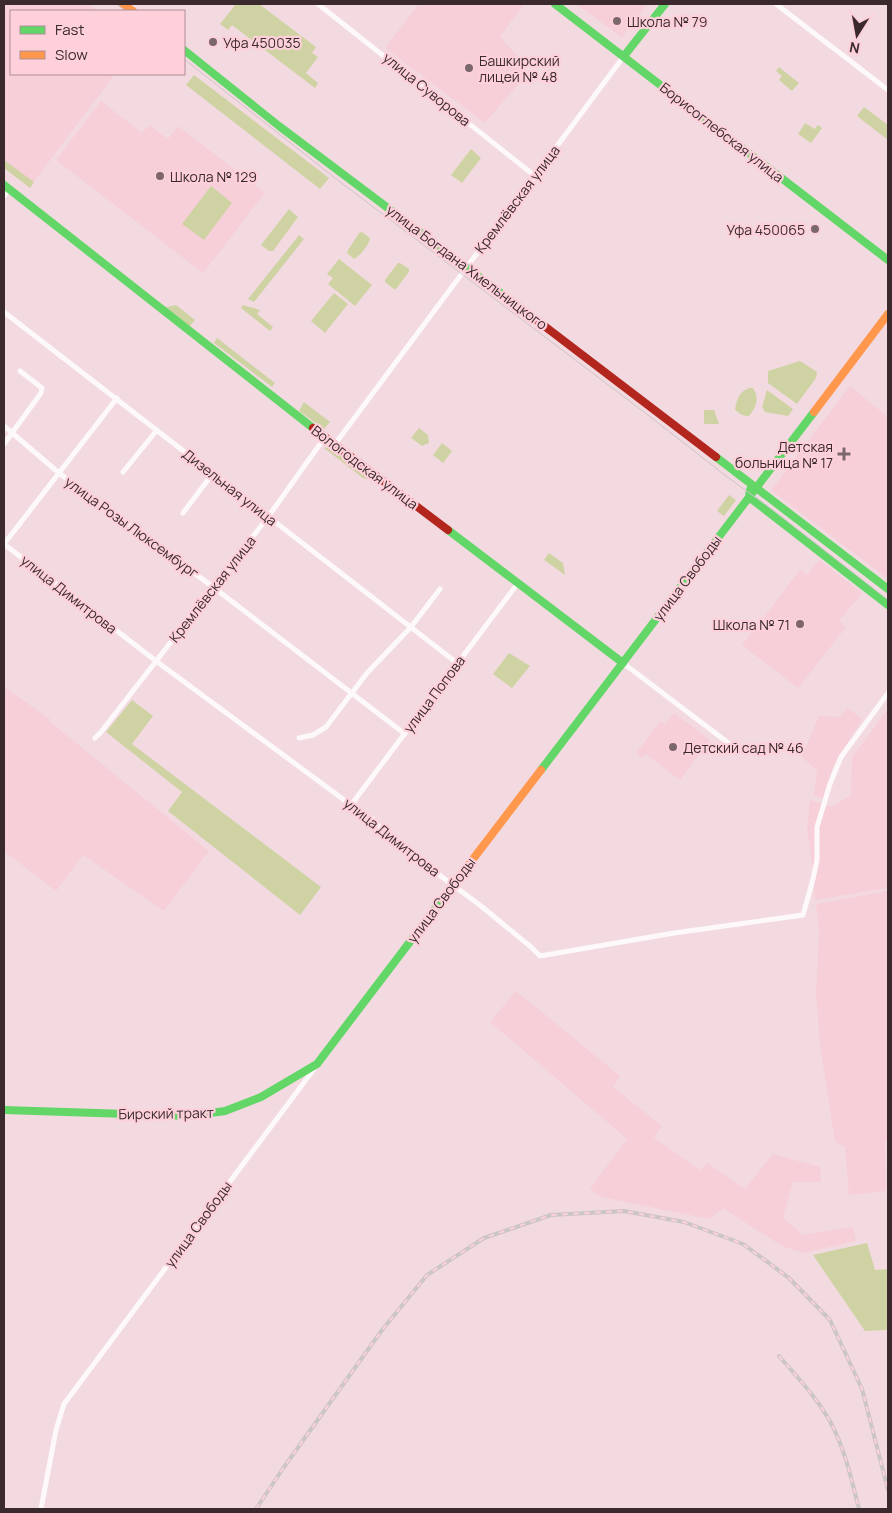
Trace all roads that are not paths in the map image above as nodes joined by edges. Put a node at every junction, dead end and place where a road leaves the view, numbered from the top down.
1 (318, 4) edge
2 (555, 4) edge
3 (665, 4) edge
4 (776, 4) edge
5 (185, 51) edge
6 (624, 56) junction
7 (888, 90) edge
8 (535, 176) junction
9 (5, 190) edge
10 (888, 260) edge
11 (466, 266) junction
12 (4, 312) edge
13 (888, 314) edge
14 (20, 371) dead end
15 (116, 398) junction
16 (4, 426) edge
17 (156, 430) junction
18 (13, 432) junction
19 (325, 437) junction
20 (4, 444) edge
21 (335, 444) junction
22 (123, 472) dead end
23 (59, 473) junction
24 (213, 473) junction
25 (753, 485) junction
26 (749, 497) junction
27 (183, 513) dead end
28 (268, 517) junction
29 (4, 544) edge
30 (518, 584) junction
31 (213, 587) junction
32 (888, 589) edge
33 (440, 590) dead end
34 (888, 605) edge
35 (411, 627) junction
36 (156, 661) junction
37 (457, 663) junction
38 (623, 663) junction
39 (352, 693) junction
40 (888, 693) edge
41 (405, 734) junction
42 (95, 738) dead end
43 (299, 738) dead end
44 (731, 745) dead end
45 (351, 805) junction
46 (453, 884) junction
47 (317, 1064) junction
48 (4, 1110) edge
49 (41, 1509) edge

1 - 8 street, улица Суворова
2 - 6 main road, Борисоглебская улица
3 - 6 main road, Кремлёвская улица
4 - 7 street
5 - 11 main road, улица Богдана Хмельницкого
6 - 8 street, Кремлёвская улица
6 - 10 main road, Борисоглебская улица
8 - 11 street, Кремлёвская улица
9 - 19 main road, Вологодская улица
11 - 21 street, Кремлёвская улица
11 - 25 main road, улица Богдана Хмельницкого
12 - 15 street, Дизельная улица
13 - 25 main road, улица Свободы
14 - 18 street
15 - 17 street, Дизельная улица
15 - 23 street
16 - 18 street, улица Розы Люксембург
17 - 22 street
17 - 24 street, Дизельная улица
18 - 20 street
18 - 23 street, улица Розы Люксембург
19 - 21 main road, Вологодская улица
19 - 28 street, Кремлёвская улица
21 - 30 main road, Вологодская улица
23 - 29 street
23 - 31 street, улица Розы Люксембург
24 - 27 street
24 - 28 street, Дизельная улица
25 - 26 main road, улица Свободы
25 - 32 main road, улица Богдана Хмельницкого
26 - 34 main road
26 - 38 main road, улица Свободы
28 - 31 street, Кремлёвская улица
28 - 35 street, Дизельная улица
29 - 36 street, улица Димитрова
30 - 37 street, улица Попова
30 - 38 main road, Вологодская улица
31 - 36 street, Кремлёвская улица
31 - 39 street, улица Розы Люксембург
33 - 35 street
35 - 37 street, Дизельная улица
35 - 39 street
36 - 42 street, Кремлёвская улица
36 - 45 street, улица Димитрова
37 - 41 street, улица Попова
38 - 44 street, Вологодская улица
38 - 46 main road, улица Свободы
39 - 41 street, улица Розы Люксембург
39 - 43 street
40 - 46 street, улица Димитрова
41 - 45 street, улица Попова
45 - 46 street, улица Димитрова
46 - 47 main road, улица Свободы
47 - 48 main road, Бирский тракт
47 - 49 street, улица Свободы

